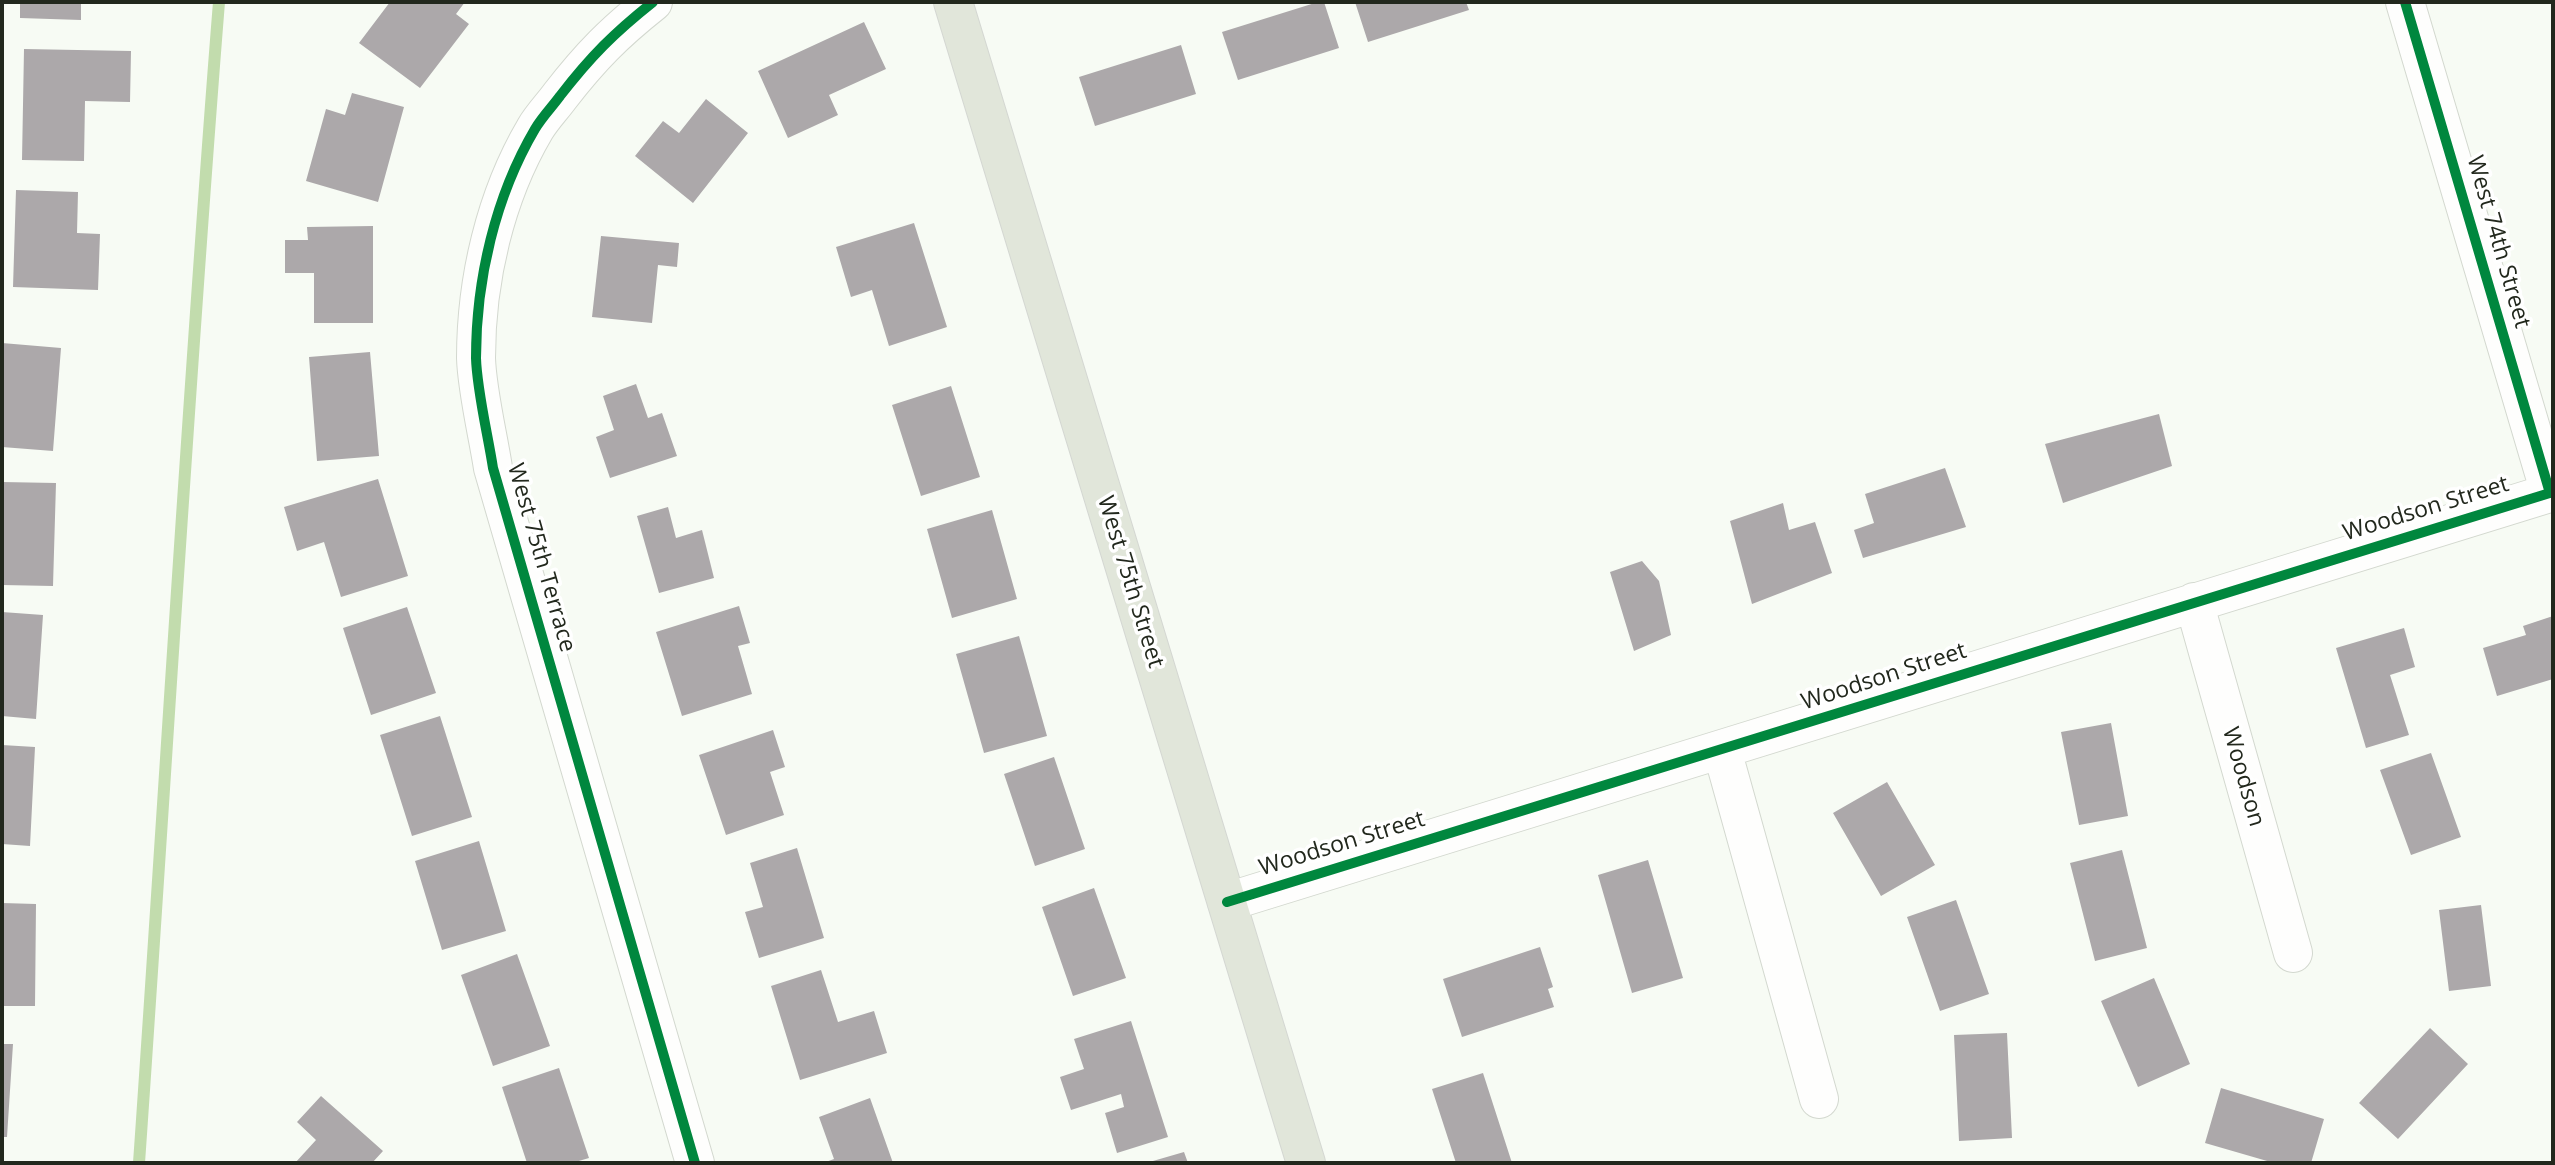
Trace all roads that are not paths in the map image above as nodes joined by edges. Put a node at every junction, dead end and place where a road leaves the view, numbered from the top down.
1 (653, 2) edge
2 (2405, 2) edge
3 (956, 3) edge
4 (2552, 493) edge
5 (2194, 602) junction
6 (1722, 750) junction
7 (1227, 902) junction
8 (2293, 953) dead end
9 (1819, 1099) dead end
10 (695, 1163) edge
11 (1307, 1163) edge

1 - 10 street, West 75th Terrace
2 - 4 street, West 74th Street
3 - 7 main road, West 75th Street
4 - 5 street, Woodson Street
5 - 6 street, Woodson Street
5 - 8 street, Woodson
6 - 7 street, Woodson Street
6 - 9 street
7 - 11 main road, West 75th Street

